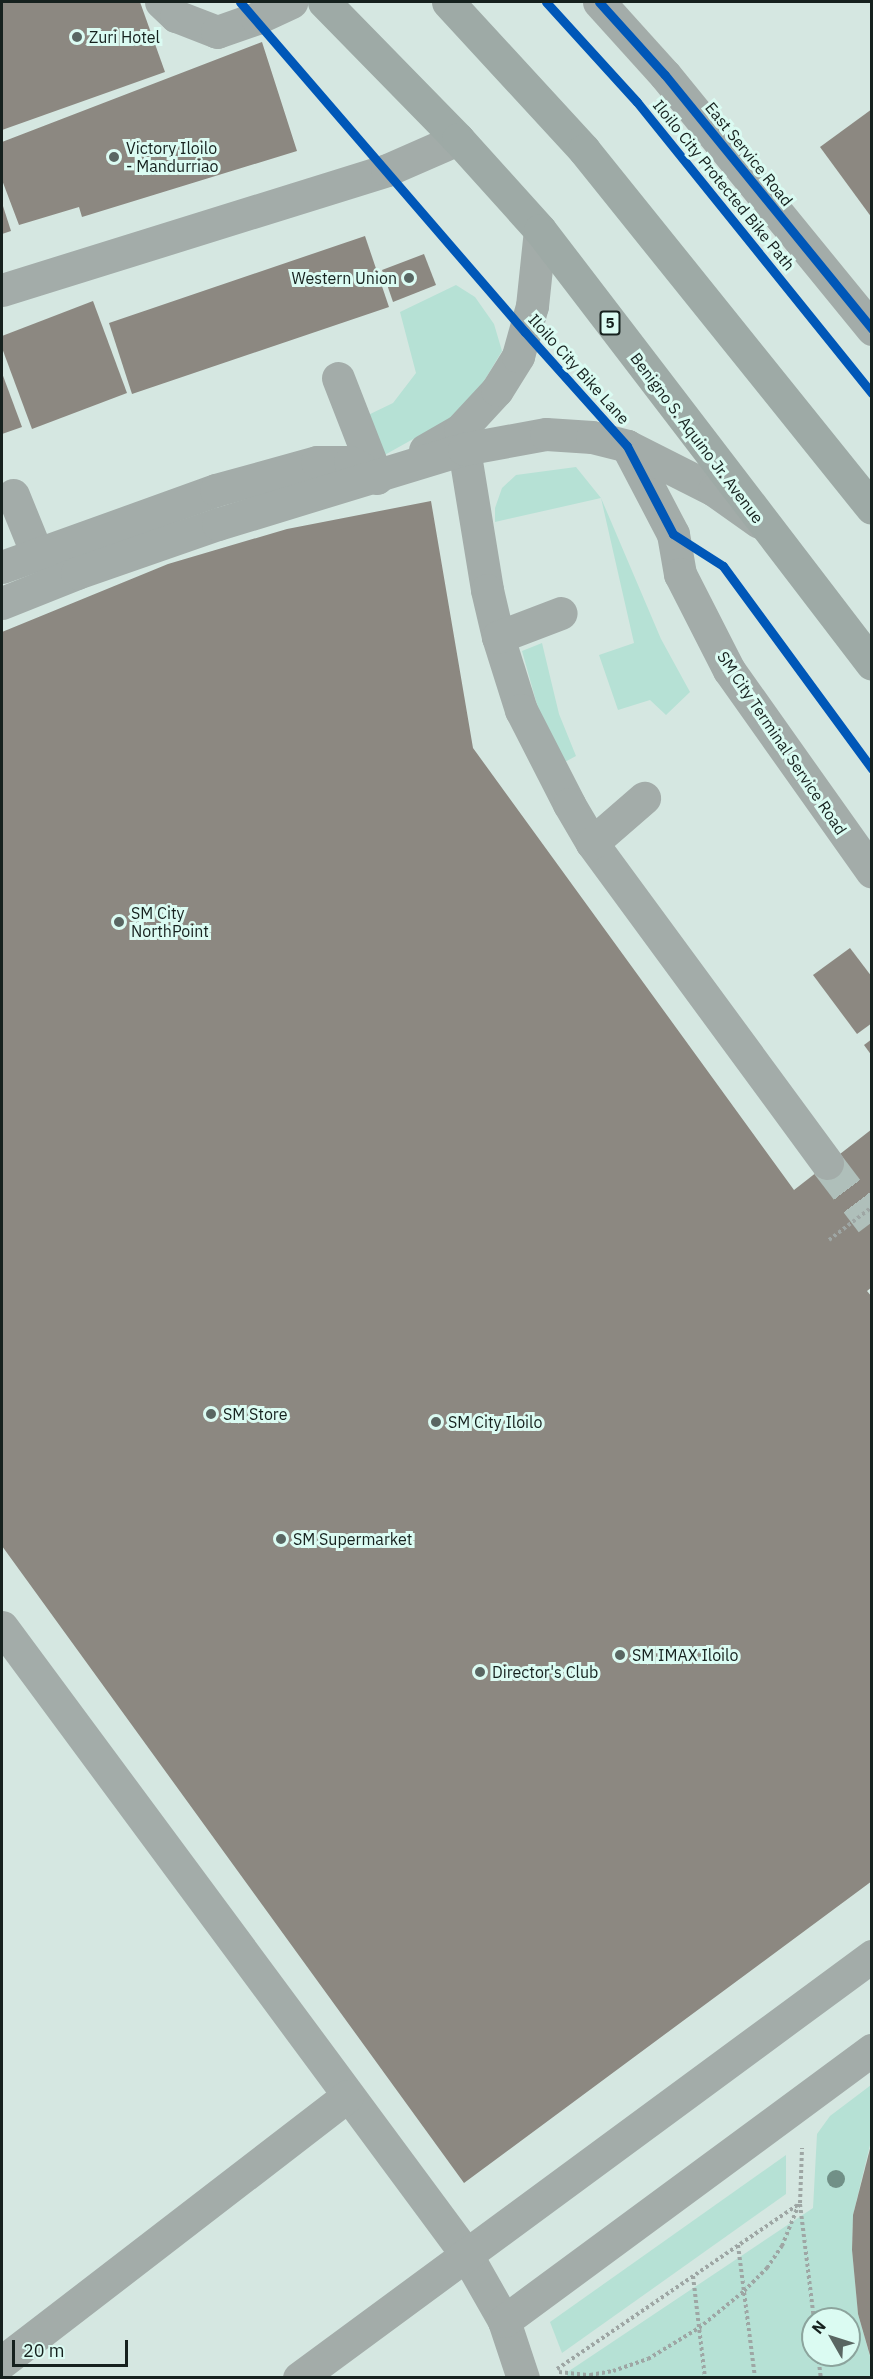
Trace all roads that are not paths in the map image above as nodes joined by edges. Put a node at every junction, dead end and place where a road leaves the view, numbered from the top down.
1 (161, 2) edge
2 (291, 2) edge
3 (324, 2) edge
4 (447, 2) edge
5 (599, 2) edge
6 (458, 139) junction
7 (540, 230) junction
8 (2, 290) edge
9 (872, 329) edge
10 (338, 378) dead end
11 (627, 446) junction
12 (464, 449) junction
13 (377, 478) junction
14 (13, 495) dead end
15 (872, 508) edge
16 (761, 523) junction
17 (37, 554) junction
18 (2, 567) edge
19 (2, 603) edge
20 (561, 614) dead end
21 (498, 637) junction
22 (872, 664) edge
23 (644, 798) dead end
24 (592, 843) junction
25 (872, 872) edge
26 (827, 1164) tunnel mouth
27 (2, 1627) edge
28 (872, 1956) edge
29 (872, 2050) edge
30 (347, 2096) junction
31 (466, 2254) junction
32 (504, 2322) junction
33 (2, 2362) edge
34 (521, 2376) edge
35 (298, 2378) edge

1 - 2 street
3 - 6 highway, Benigno S. Aquino Jr. Avenue / 5
4 - 15 highway
5 - 9 street, East Service Road
6 - 7 highway, Benigno S. Aquino Jr. Avenue / 5
6 - 8 street
7 - 13 street
7 - 16 highway, Benigno S. Aquino Jr. Avenue / 5
10 - 13 street
11 - 12 street
11 - 16 street
11 - 25 street, SM City Terminal Service Road
12 - 13 street
12 - 21 street
13 - 17 street
13 - 19 street
14 - 17 street
16 - 22 highway, Benigno S. Aquino Jr. Avenue / 5
17 - 18 street
20 - 21 street
21 - 24 street
23 - 24 street
24 - 26 street
27 - 30 street
28 - 31 street
29 - 32 street
30 - 31 street
30 - 33 street
31 - 32 street
31 - 35 street
32 - 34 street

